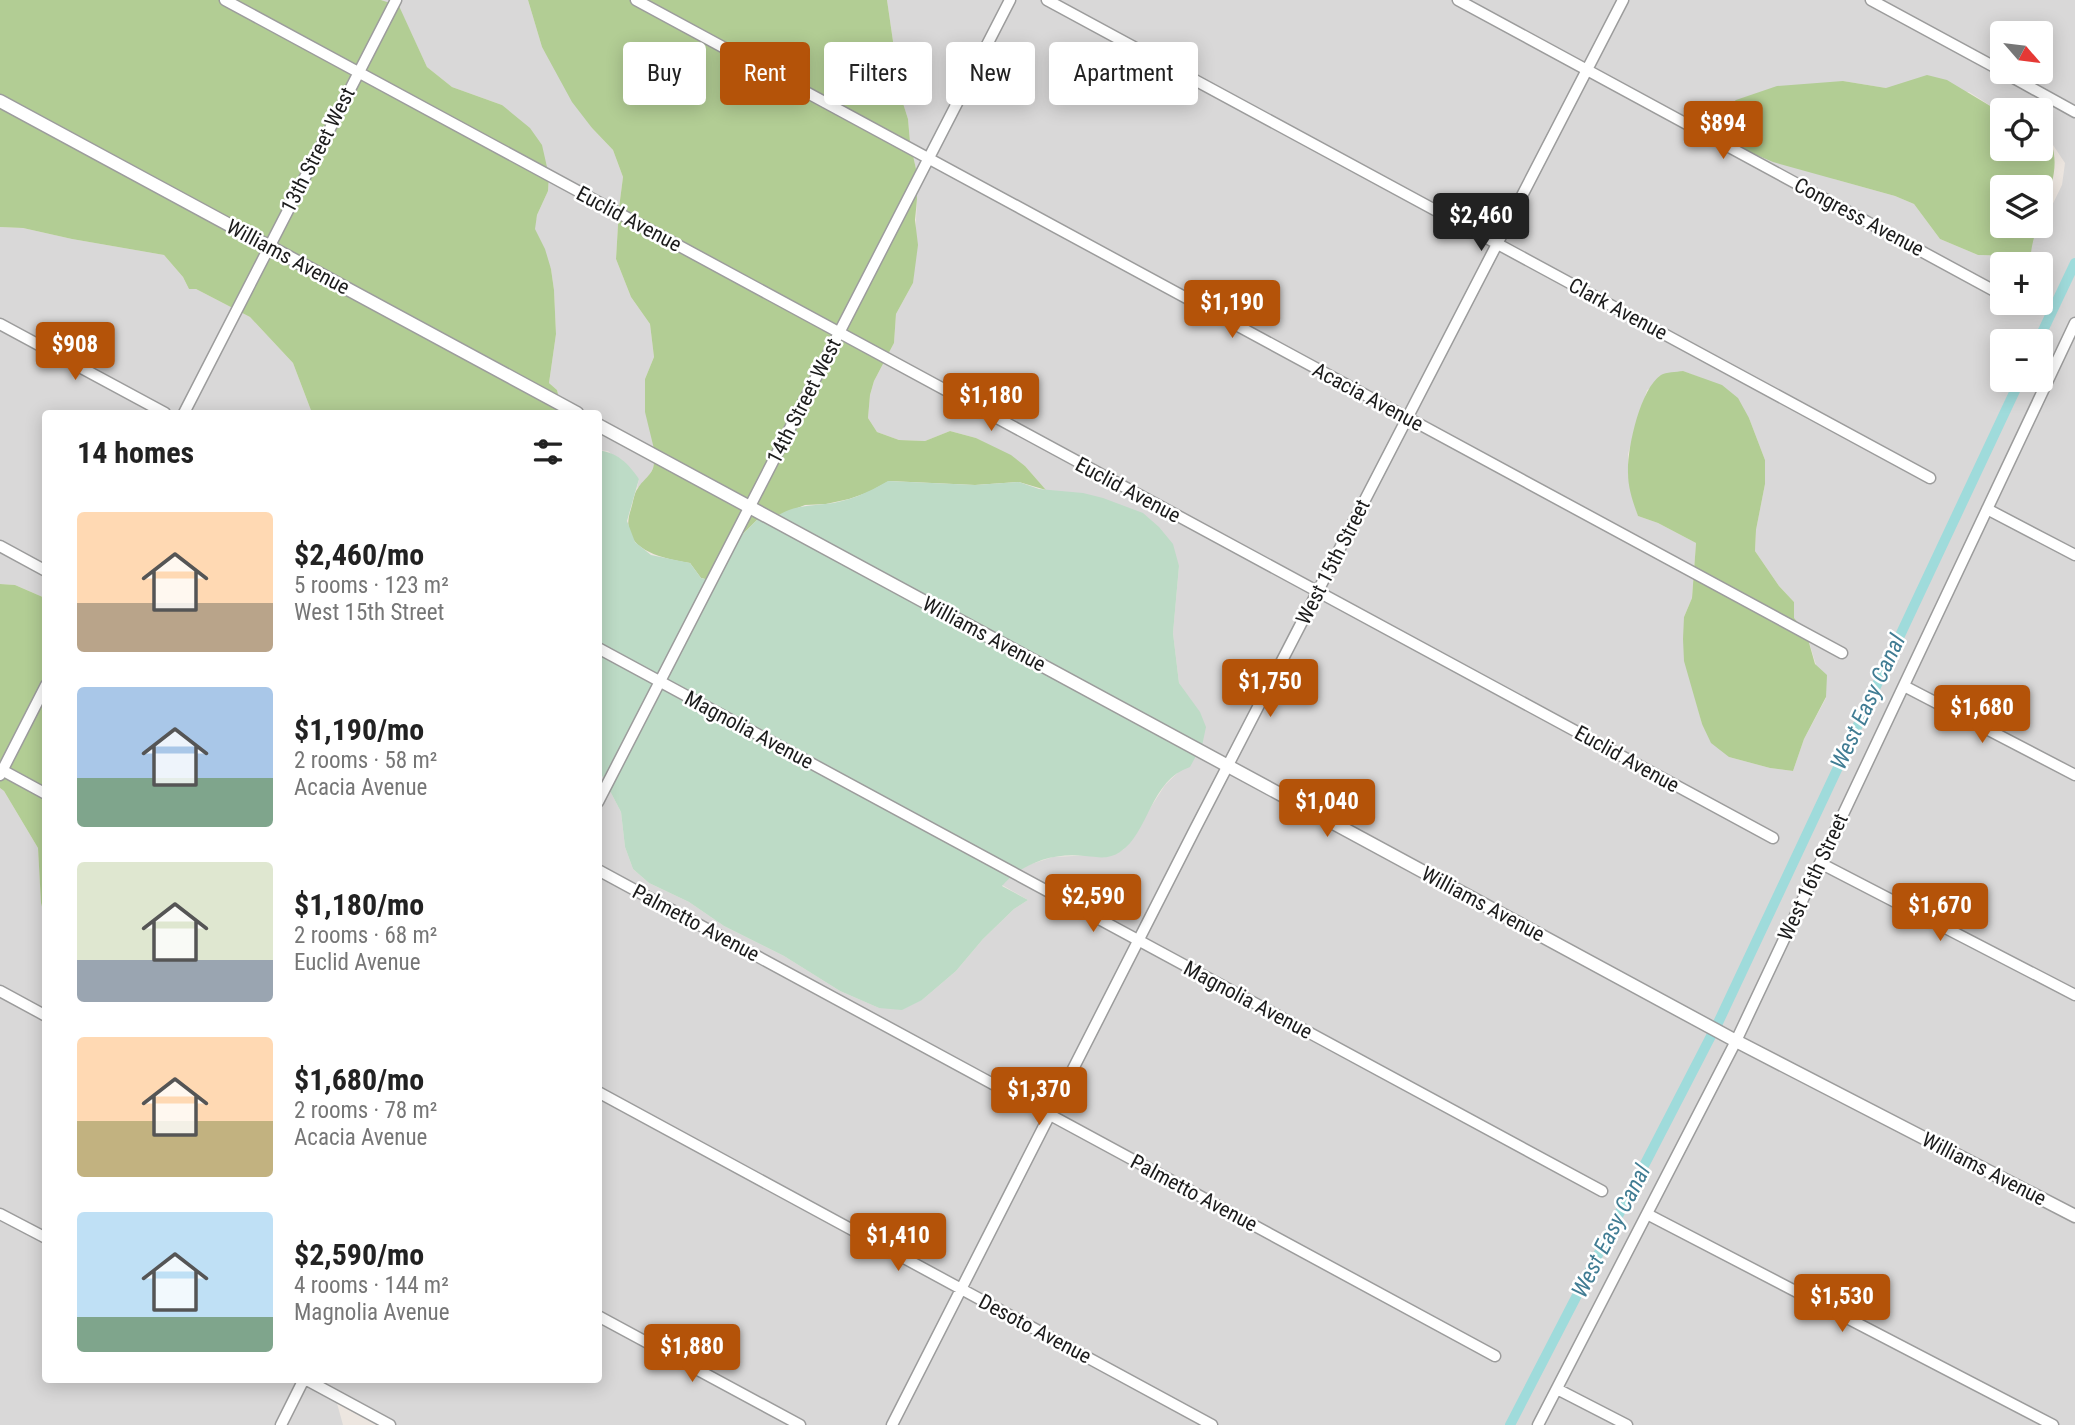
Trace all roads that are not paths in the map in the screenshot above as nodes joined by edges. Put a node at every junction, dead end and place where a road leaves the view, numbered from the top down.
1 (225, 0) edge
2 (396, 0) edge
3 (636, 0) edge
4 (1010, 0) edge
5 (1047, 0) edge
6 (1458, 0) edge
7 (1623, 0) edge
8 (1871, 0) edge
9 (1990, 64) edge
10 (1587, 70) junction
11 (359, 72) junction
12 (2026, 84) edge
13 (0, 101) edge
14 (2075, 112) edge
15 (929, 158) junction
16 (1498, 245) junction
17 (269, 247) junction
18 (1990, 288) edge
19 (0, 324) edge
20 (2074, 330) edge
21 (838, 333) junction
22 (159, 410) edge
23 (186, 410) edge
24 (571, 410) edge
25 (1408, 418) junction
26 (602, 427) edge
27 (1930, 478) dead end
28 (749, 506) junction
29 (1987, 509) junction
30 (0, 546) edge
31 (2075, 555) edge
32 (42, 569) edge
33 (1318, 593) junction
34 (602, 650) edge
35 (1842, 653) dead end
36 (660, 681) junction
37 (1903, 686) junction
38 (42, 693) edge
39 (1228, 766) junction
40 (1, 772) edge
41 (2075, 775) edge
42 (42, 792) edge
43 (602, 794) edge
44 (1773, 838) dead end
45 (1820, 863) junction
46 (602, 872) edge
47 (1140, 941) junction
48 (0, 991) edge
49 (2075, 995) edge
50 (42, 1014) edge
51 (1736, 1041) junction
52 (602, 1094) edge
53 (1051, 1116) junction
54 (1602, 1191) dead end
55 (0, 1214) edge
56 (1647, 1214) junction
57 (2075, 1216) edge
58 (42, 1236) edge
59 (962, 1290) junction
60 (602, 1318) edge
61 (1495, 1356) dead end
62 (302, 1383) edge
63 (311, 1383) edge
64 (1557, 1389) junction
65 (281, 1425) edge
66 (390, 1425) edge
67 (800, 1425) edge
68 (892, 1425) edge
69 (1212, 1425) edge
70 (1538, 1425) edge
71 (1627, 1425) edge
72 (2053, 1425) edge

1 - 11 street, Euclid Avenue
2 - 11 street, 13th Street West
3 - 15 street, Acacia Avenue
4 - 15 street, 14th Street West
5 - 16 street, Clark Avenue
6 - 10 street, Congress Avenue
7 - 10 street, West 15th Street
8 - 9 street
10 - 16 street, West 15th Street
10 - 18 street, Congress Avenue
11 - 17 street, 13th Street West
11 - 21 street, Euclid Avenue
12 - 14 street
13 - 17 street, Williams Avenue
15 - 21 street, 14th Street West
15 - 25 street, Acacia Avenue
16 - 25 street, West 15th Street
16 - 27 street, Clark Avenue
17 - 23 street, 13th Street West
17 - 24 street, Williams Avenue
19 - 22 street
20 - 29 street, West 16th Street
21 - 28 street, 14th Street West
21 - 33 street, Euclid Avenue
25 - 33 street, West 15th Street
25 - 35 street, Acacia Avenue
26 - 28 street, Williams Avenue
28 - 36 street, 14th Street West
28 - 39 street, Williams Avenue
29 - 31 street
29 - 37 street, West 16th Street
30 - 32 street
33 - 39 street, West 15th Street
33 - 44 street, Euclid Avenue
34 - 36 street, Magnolia Avenue
36 - 43 street, 14th Street West
36 - 47 street, Magnolia Avenue
37 - 41 street
37 - 45 street, West 16th Street
38 - 40 street
39 - 47 street, West 15th Street
39 - 51 street, Williams Avenue
40 - 42 street
45 - 49 street
45 - 51 street, West 16th Street
46 - 53 street, Palmetto Avenue
47 - 53 street, West 15th Street
47 - 54 street, Magnolia Avenue
48 - 50 street
51 - 56 street, West 16th Street
51 - 57 street, Williams Avenue
52 - 59 street, Desoto Avenue
53 - 59 street, West 15th Street
53 - 61 street, Palmetto Avenue
55 - 58 street
56 - 64 street, West 16th Street
56 - 72 street
59 - 68 street, West 15th Street
59 - 69 street, Desoto Avenue
60 - 67 street
62 - 65 street
63 - 66 street
64 - 70 street, West 16th Street
64 - 71 street

